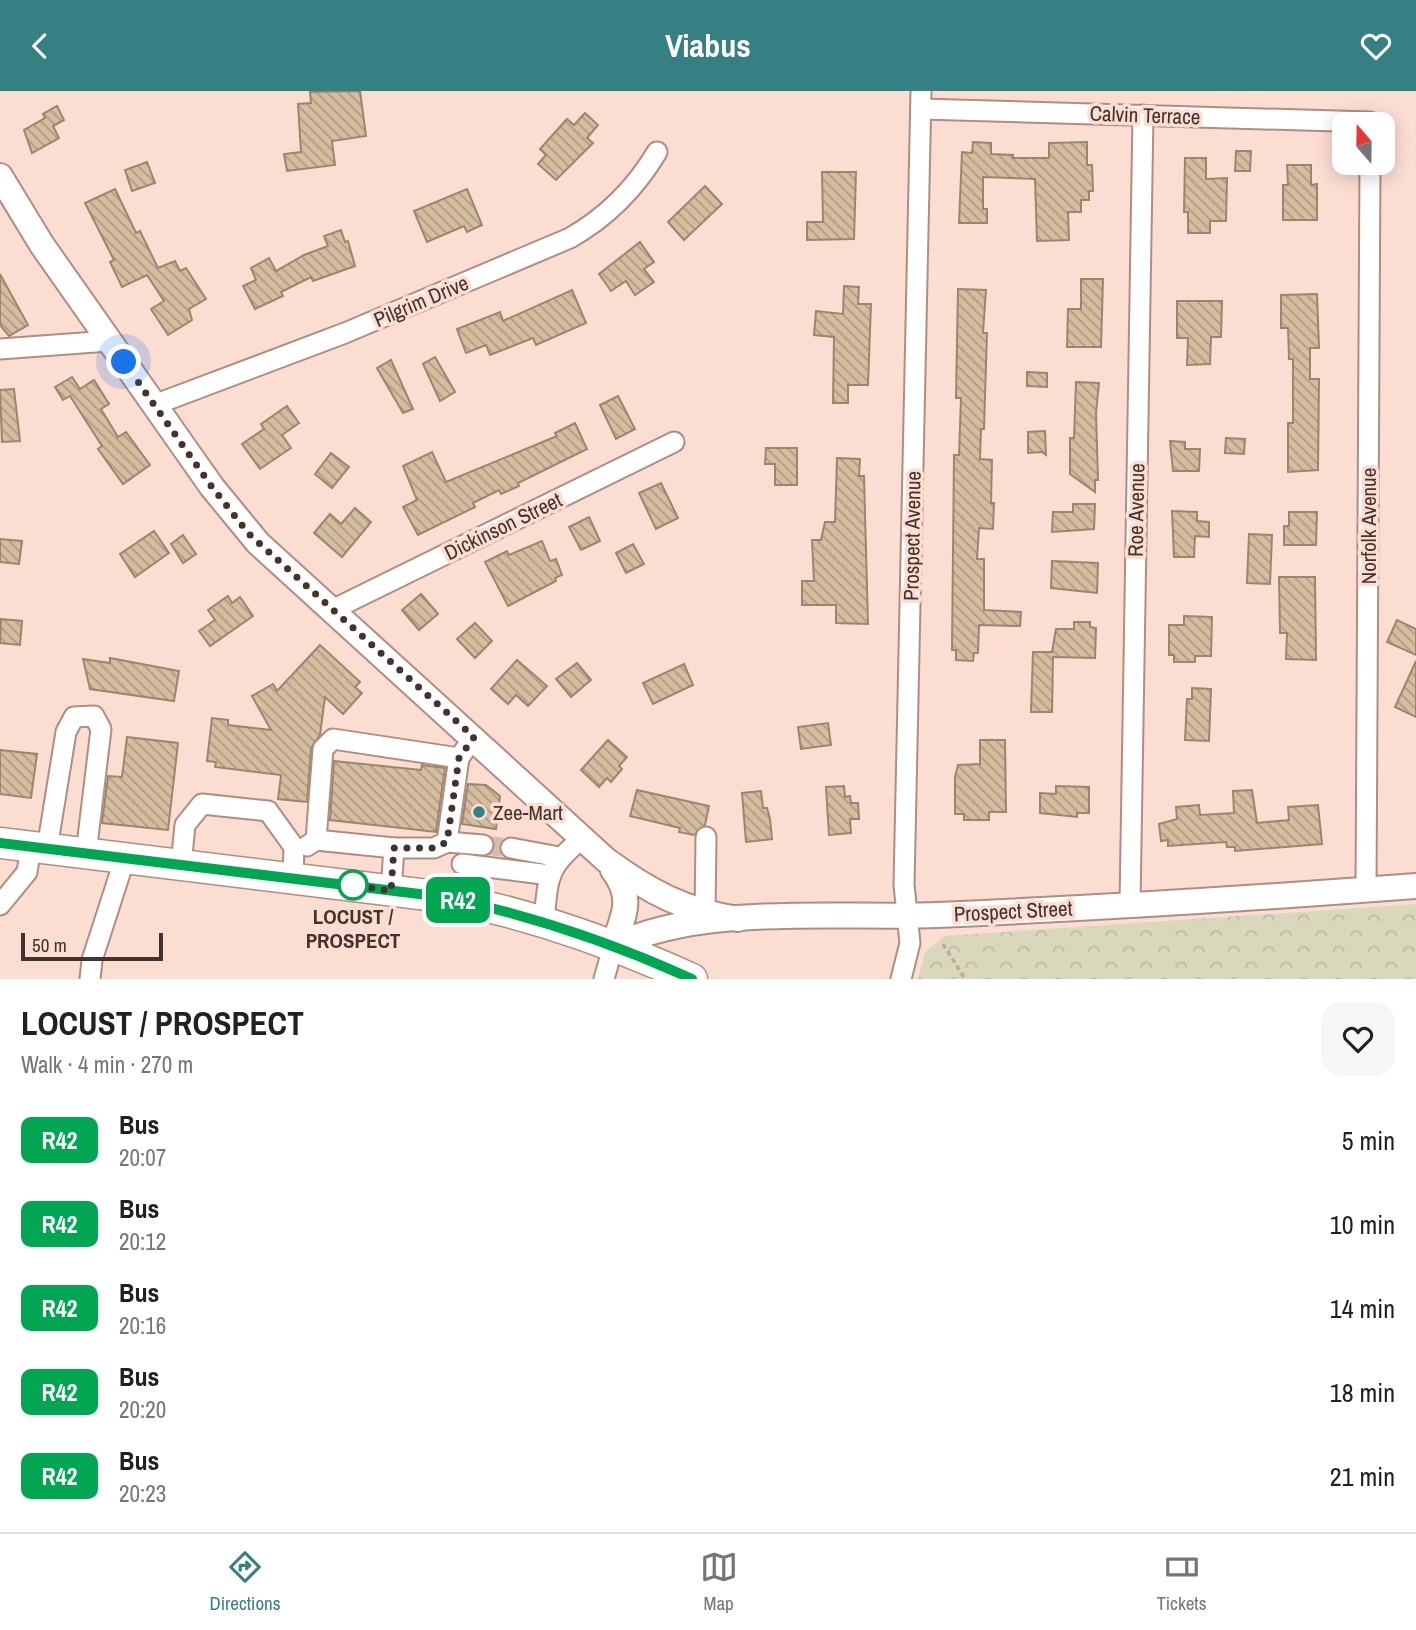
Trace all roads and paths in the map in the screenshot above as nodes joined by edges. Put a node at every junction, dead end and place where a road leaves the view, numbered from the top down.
1 (921, 100) edge
2 (1143, 115) junction
3 (1332, 122) edge
4 (657, 152) dead end
5 (1370, 175) edge
6 (0, 176) edge
7 (109, 341) junction
8 (0, 349) edge
9 (154, 405) junction
10 (674, 442) dead end
11 (332, 610) junction
12 (474, 737) junction
13 (459, 758) junction
14 (706, 837) dead end
15 (583, 838) junction
16 (316, 840) junction
17 (0, 843) edge
18 (465, 843) junction
19 (294, 847) junction
20 (39, 848) junction
21 (394, 848) junction
22 (512, 848) tunnel mouth
23 (86, 854) junction
24 (125, 858) junction
25 (606, 860) junction
26 (462, 864) junction
27 (181, 865) junction
28 (555, 866) junction
29 (293, 877) junction
30 (1416, 886) edge
31 (1366, 890) junction
32 (391, 891) junction
33 (451, 899) junction
34 (1130, 904) junction
35 (0, 905) edge
36 (705, 914) junction
37 (907, 916) junction
38 (738, 919) junction
39 (544, 923) junction
40 (943, 944) dead end
41 (613, 947) junction
42 (90, 979) edge
43 (604, 979) edge
44 (692, 979) edge
45 (901, 979) edge
46 (965, 979) edge

1 - 2 street, Calvin Terrace
1 - 37 street, Prospect Avenue
2 - 3 street, Calvin Terrace
2 - 34 street, Roe Avenue
4 - 9 street, Pilgrim Drive
5 - 31 street, Norfolk Avenue
6 - 7 main road
7 - 8 street
7 - 9 main road
9 - 11 main road
10 - 11 street, Dickinson Street
11 - 12 main road
12 - 13 street
12 - 15 main road
13 - 16 street
13 - 18 street
14 - 36 street
15 - 25 main road
15 - 28 street
16 - 19 street
16 - 21 street
17 - 20 highway
18 - 21 street
18 - 26 street
19 - 27 street
19 - 29 street
20 - 23 highway
20 - 23 street
20 - 35 street
21 - 32 street
22 - 28 street
23 - 24 highway
24 - 27 highway
24 - 42 street
25 - 36 main road
25 - 41 main road
26 - 28 street
26 - 33 street
27 - 29 highway
28 - 39 street
29 - 32 highway
30 - 31 main road, Prospect Street
31 - 34 main road, Prospect Street
32 - 33 highway
33 - 39 highway
34 - 37 main road, Prospect Street
36 - 38 main road
37 - 38 main road, Prospect Street
37 - 45 street, Prospect Avenue
38 - 41 main road, Prospect Street
39 - 41 highway
40 - 46 path
41 - 43 street
41 - 44 highway

